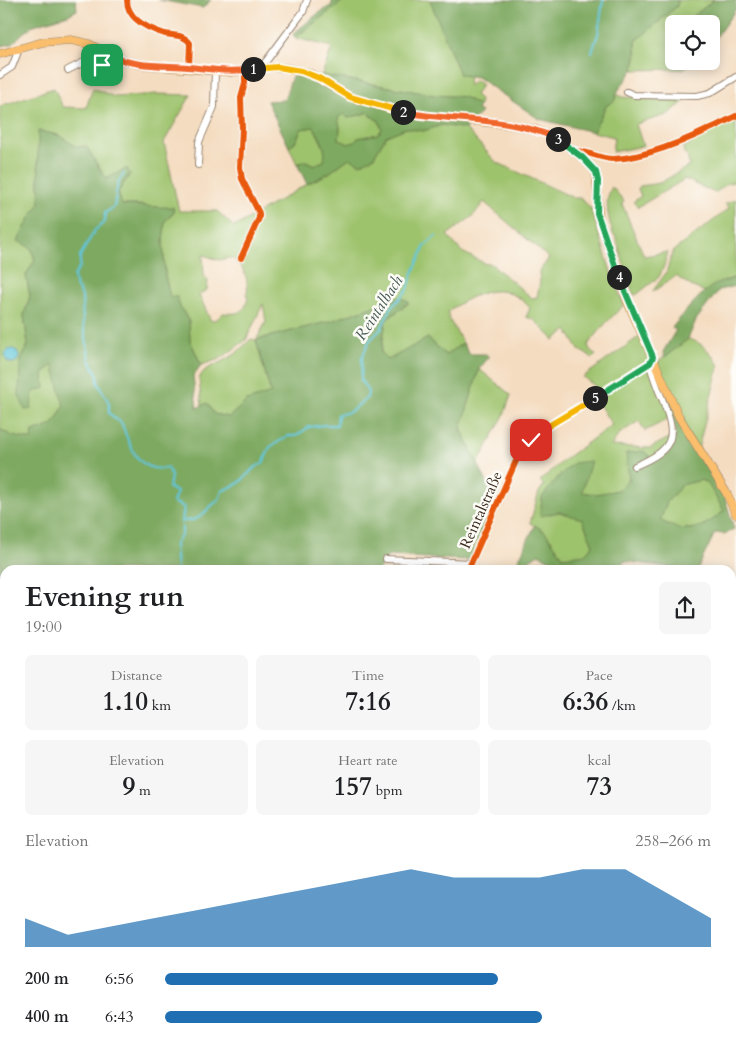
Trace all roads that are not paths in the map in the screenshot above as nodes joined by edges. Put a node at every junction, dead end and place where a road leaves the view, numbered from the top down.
1 (127, 0) edge
2 (307, 0) edge
3 (18, 49) junction
4 (0, 54) edge
5 (109, 55) junction
6 (189, 67) junction
7 (261, 68) junction
8 (68, 70) dead end
9 (215, 70) junction
10 (244, 70) junction
11 (0, 75) edge
12 (736, 77) edge
13 (627, 92) dead end
14 (736, 116) edge
15 (575, 151) junction
16 (198, 165) dead end
17 (240, 258) dead end
18 (651, 360) junction
19 (635, 466) dead end
20 (736, 514) edge
21 (386, 559) dead end
22 (471, 563) joint

1 - 6 street
2 - 7 street
3 - 4 main road
3 - 5 main road
3 - 11 street
5 - 6 main road
5 - 8 street
6 - 9 main road
7 - 10 main road
7 - 15 main road
9 - 10 main road
9 - 16 street
10 - 17 street
12 - 13 street
14 - 15 street
15 - 18 main road
18 - 19 street
18 - 20 main road
18 - 22 street, Reintalstraße
21 - 22 street, Reintalstraße

